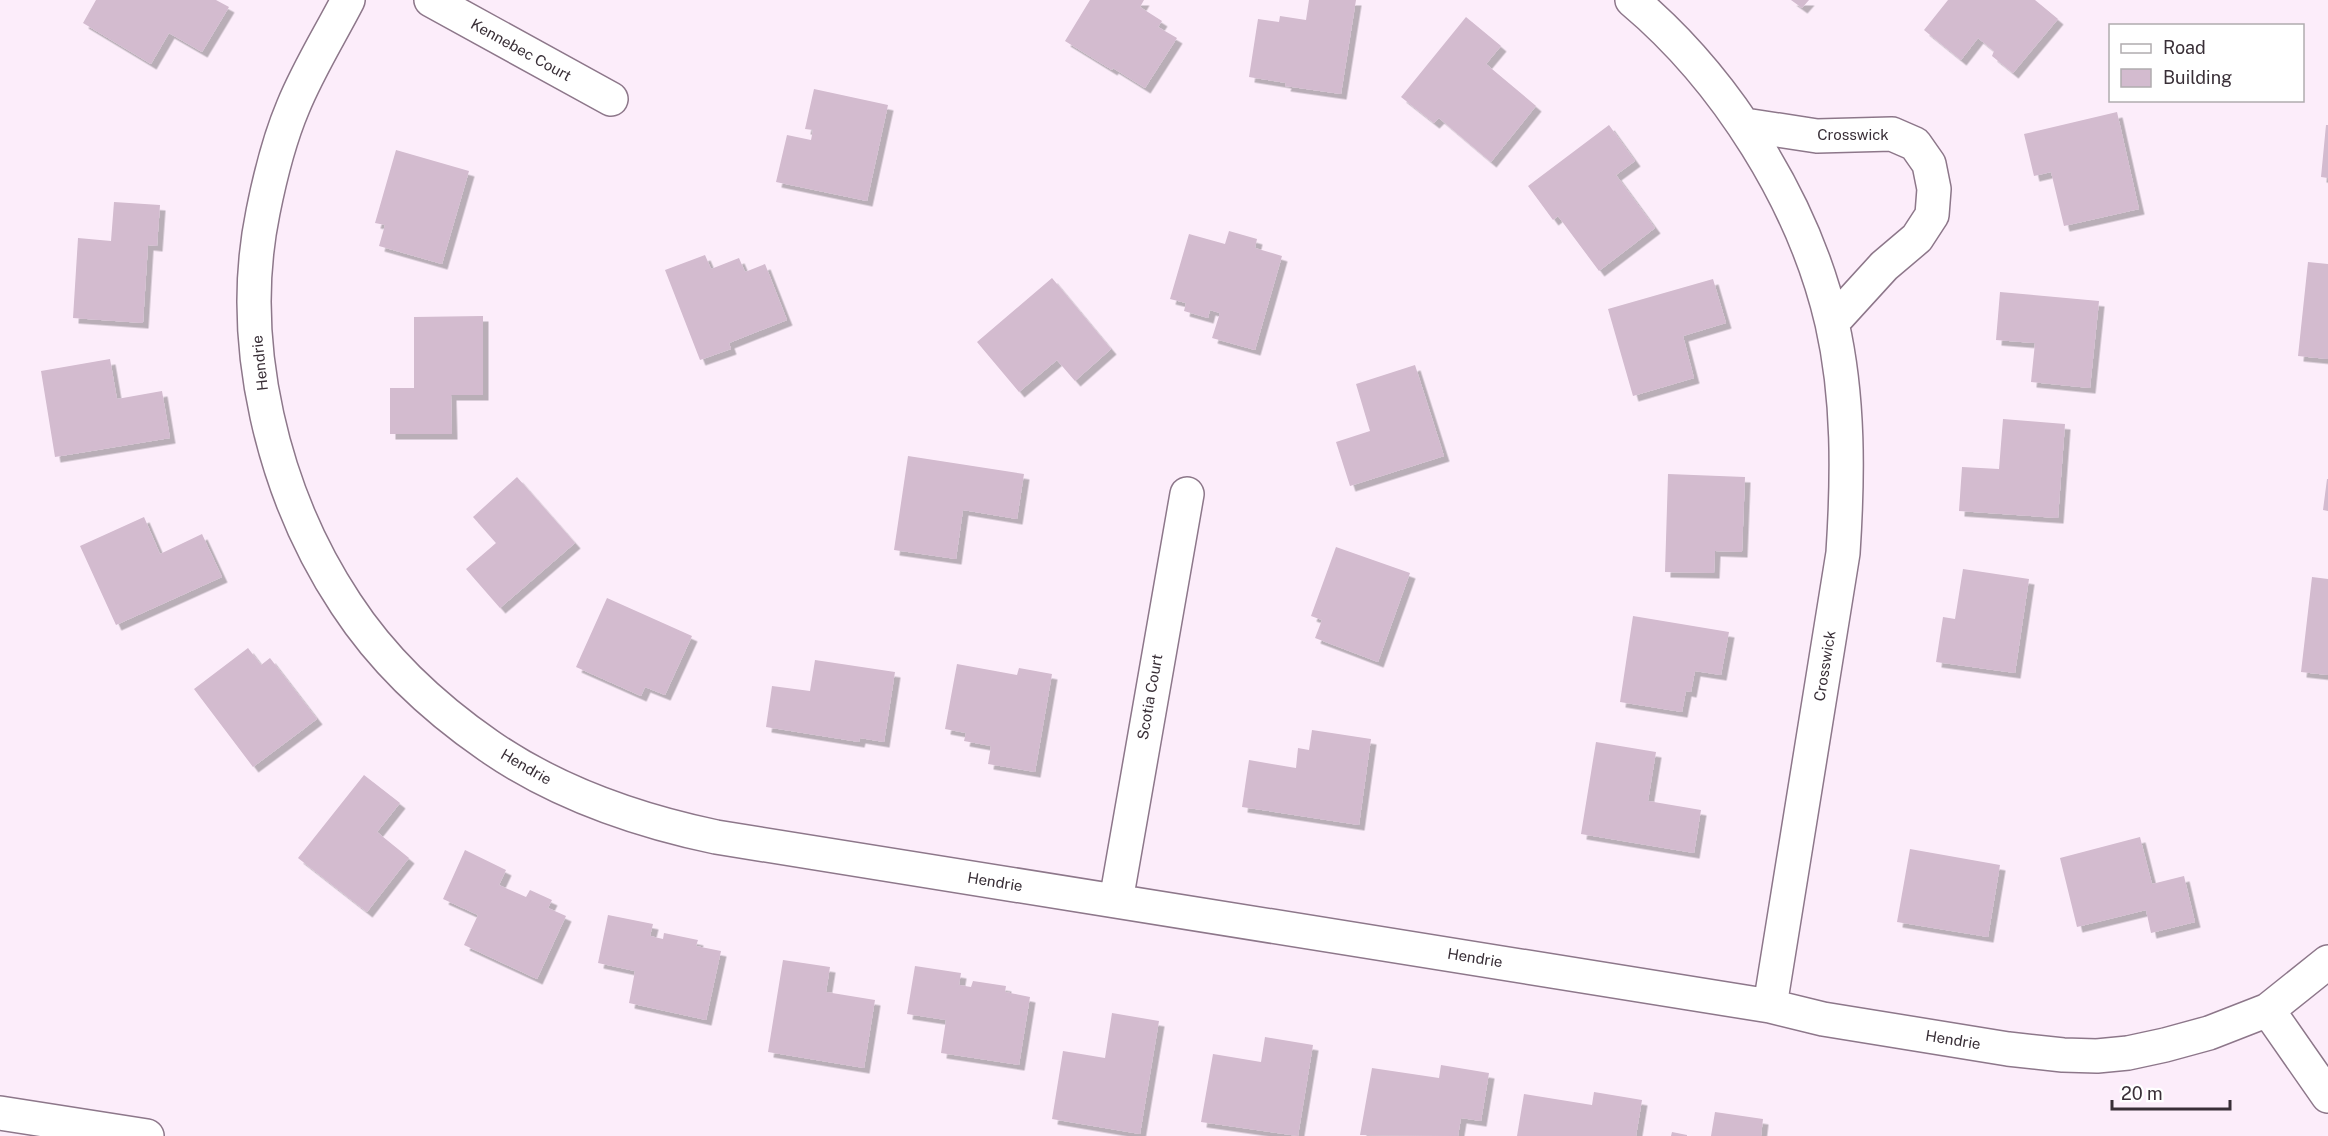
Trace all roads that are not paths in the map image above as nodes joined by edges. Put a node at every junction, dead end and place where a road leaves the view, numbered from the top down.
1 (348, 0) edge
2 (431, 0) edge
3 (1632, 0) edge
4 (611, 99) dead end
5 (1745, 125) junction
6 (1832, 323) junction
7 (1187, 494) dead end
8 (1116, 901) junction
9 (2328, 962) edge
10 (1770, 1006) junction
11 (2268, 1010) junction
12 (2328, 1096) edge
13 (0, 1113) edge
14 (147, 1136) edge

1 - 8 street, Hendrie
2 - 4 street, Kennebec Court
3 - 5 street, Crosswick
5 - 6 street, Crosswick
5 - 6 street, Crosswick
6 - 10 street, Crosswick
7 - 8 street, Scotia Court
8 - 10 street, Hendrie
9 - 11 street, Hendrie
10 - 11 street, Hendrie
11 - 12 street
13 - 14 street

